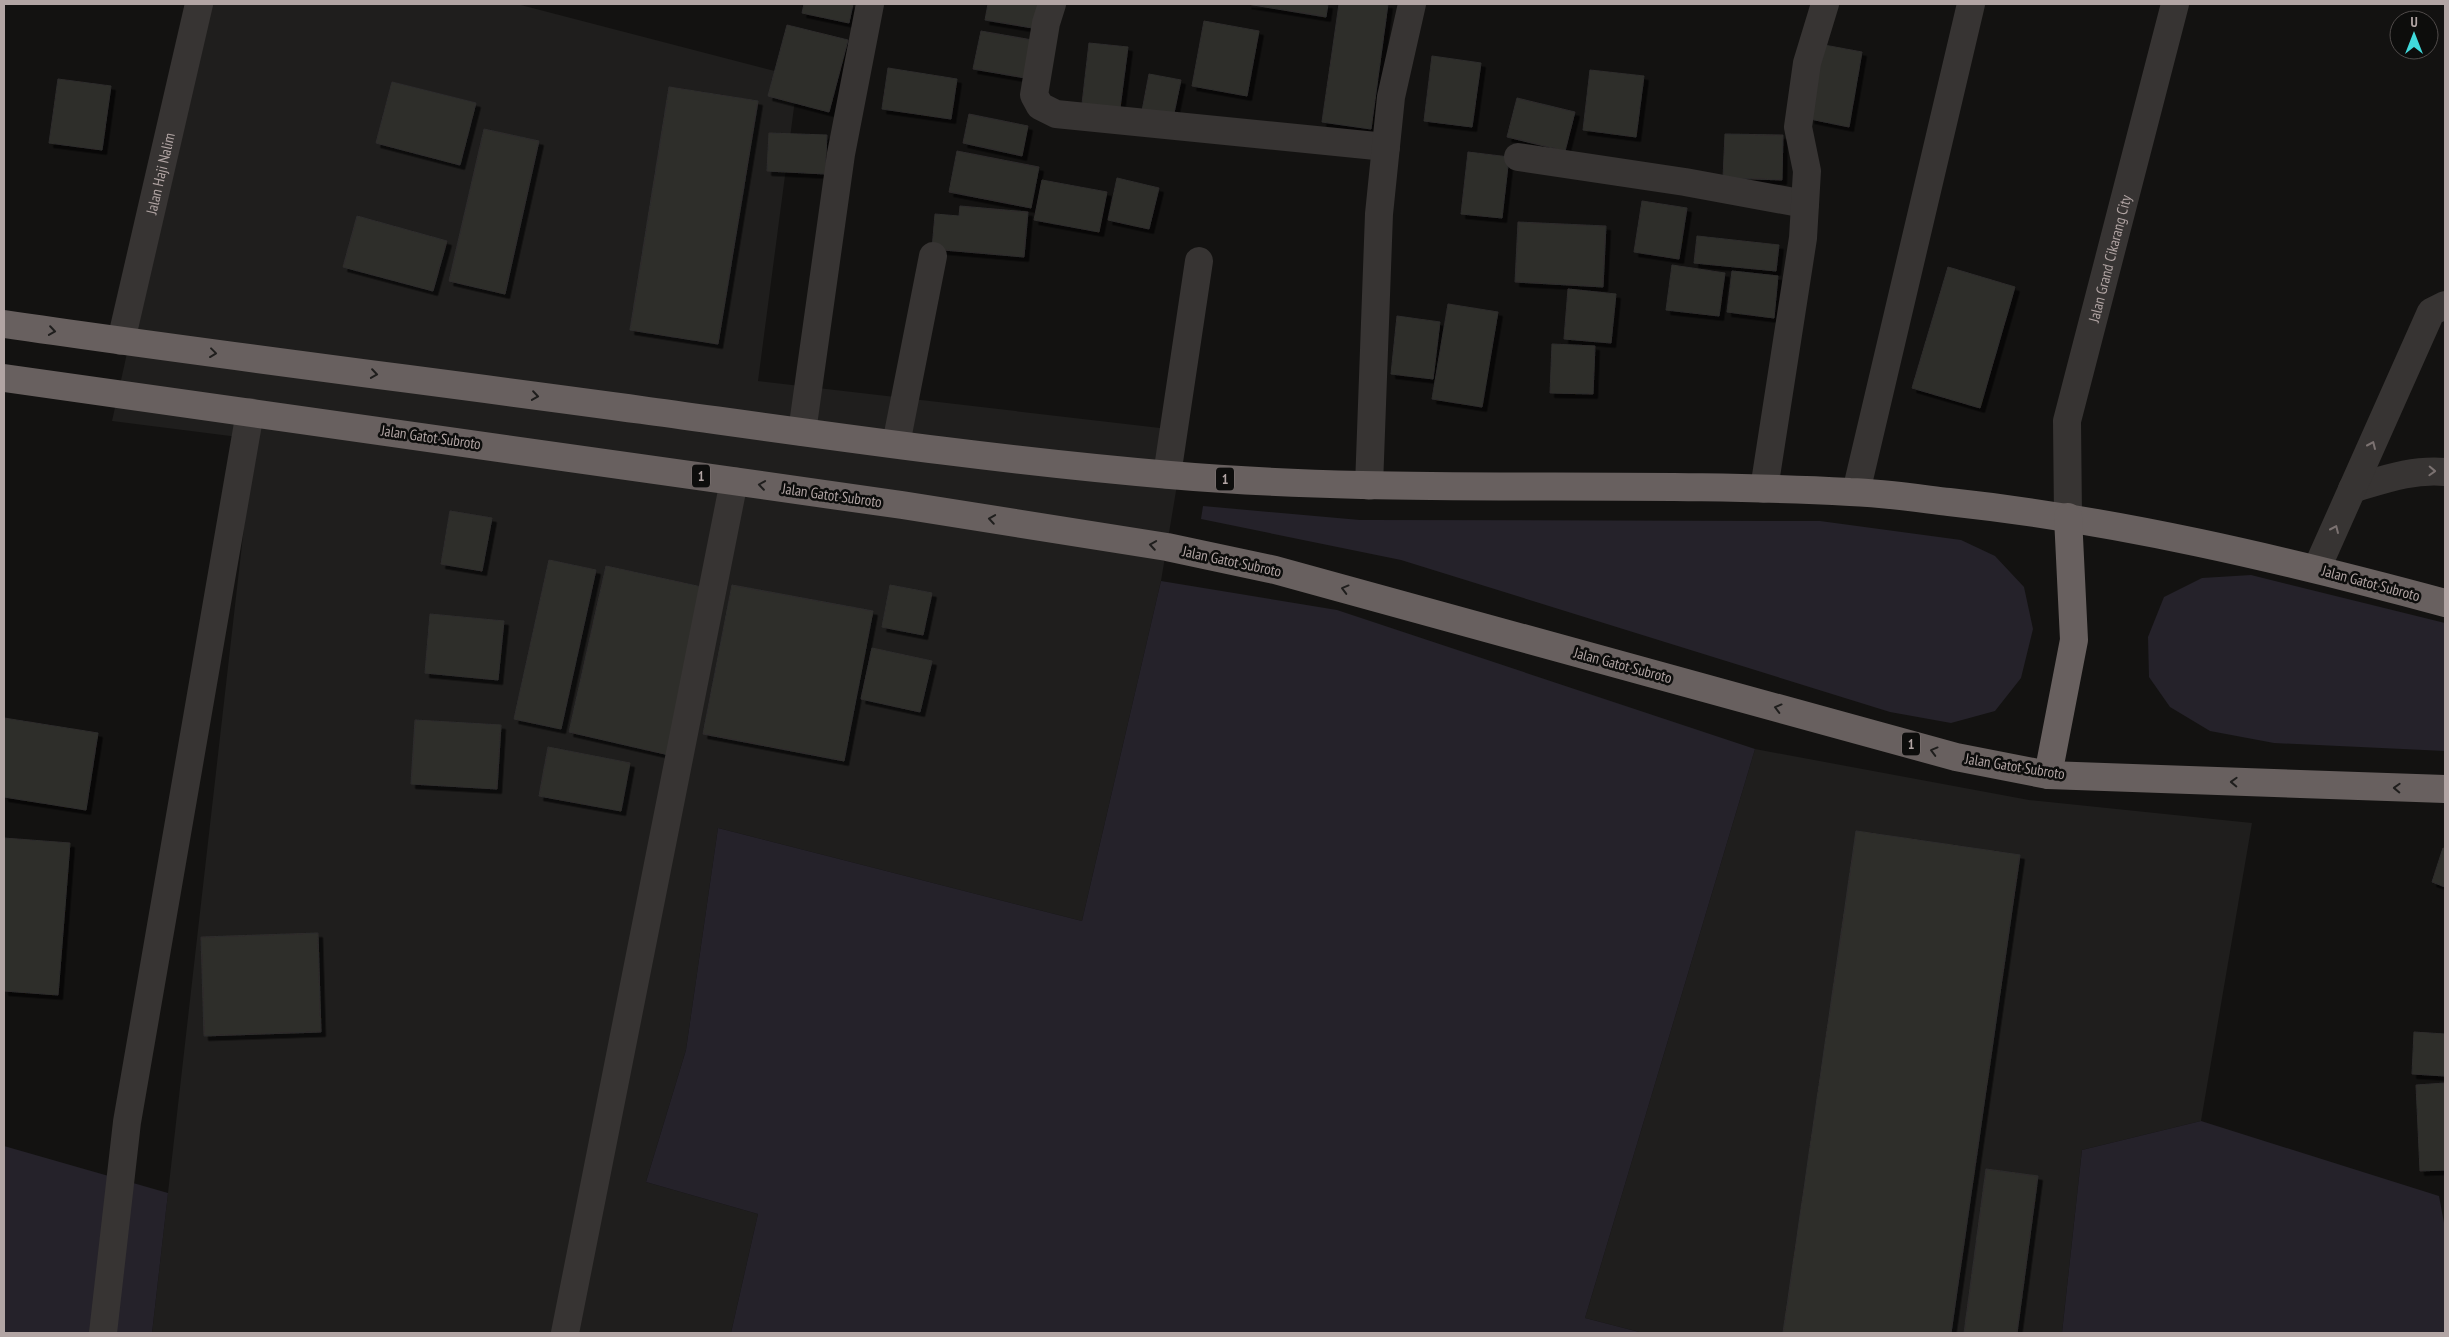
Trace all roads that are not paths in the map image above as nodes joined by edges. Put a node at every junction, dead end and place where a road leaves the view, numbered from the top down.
1 (199, 4) edge
2 (870, 4) edge
3 (1052, 4) edge
4 (1412, 4) edge
5 (1825, 4) edge
6 (1971, 4) edge
7 (2175, 4) edge
8 (1386, 147) junction
9 (1518, 157) dead end
10 (1805, 204) junction
11 (933, 256) dead end
12 (1199, 261) dead end
13 (2445, 305) edge
14 (4, 324) edge
15 (121, 341) junction
16 (4, 378) edge
17 (250, 412) junction
18 (802, 432) junction
19 (896, 444) junction
20 (2445, 472) edge
21 (1167, 475) junction
22 (734, 481) junction
23 (1368, 486) junction
24 (1764, 489) junction
25 (2352, 489) junction
26 (1856, 492) junction
27 (2068, 517) junction
28 (2317, 568) junction
29 (2445, 603) edge
30 (2048, 775) junction
31 (2445, 789) edge
32 (103, 1333) edge
33 (565, 1333) edge

1 - 15 street, Jalan Haji Nalim
2 - 18 street
3 - 8 street
4 - 8 street
5 - 10 street
6 - 26 street
7 - 27 street, Jalan Grand Cikarang City
8 - 23 street
9 - 10 street
10 - 24 street
11 - 19 street
12 - 21 street
25 -> 13 street
14 -> 15 highway, Jalan Gatot Subroto / 1
15 -> 18 highway, Jalan Gatot Subroto / 1
16 - 17 highway, Jalan Gatot Subroto / 1
17 - 22 highway, Jalan Gatot Subroto / 1
17 - 32 street
18 - 19 highway, Jalan Gatot Subroto / 1
19 - 21 highway, Jalan Gatot Subroto / 1
25 -> 20 street
21 - 23 highway, Jalan Gatot Subroto / 1
30 -> 22 highway, Jalan Gatot Subroto / 1
22 - 33 street
23 - 24 highway, Jalan Gatot Subroto / 1
24 - 26 highway, Jalan Gatot Subroto / 1
28 -> 25 street
26 - 27 highway, Jalan Gatot Subroto / 1
27 - 28 highway, Jalan Gatot Subroto / 1
27 - 30 highway
28 - 29 highway, Jalan Gatot Subroto / 1
31 -> 30 highway, Jalan Gatot Subroto / 1

